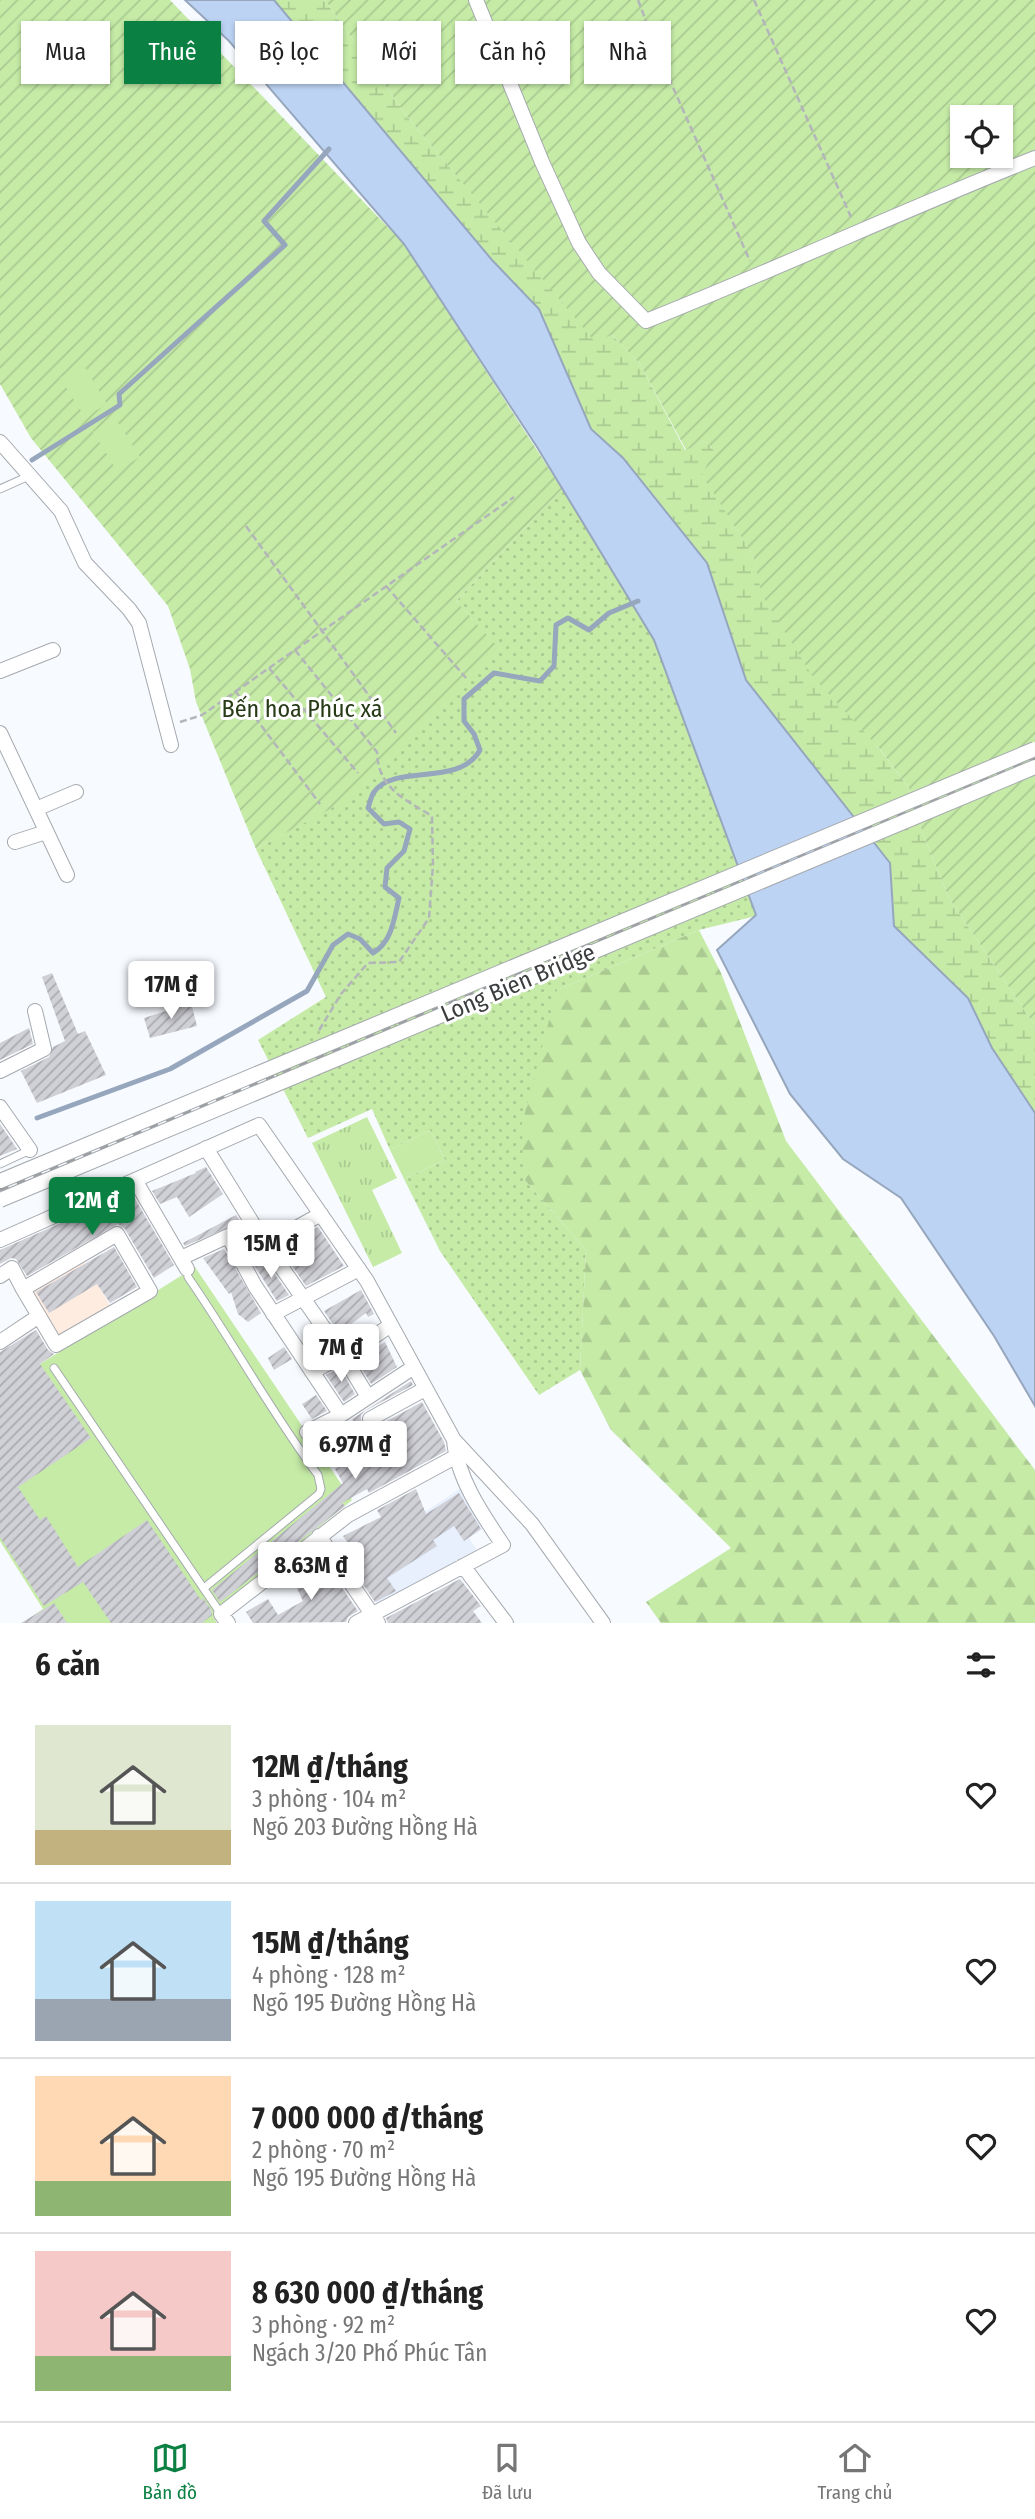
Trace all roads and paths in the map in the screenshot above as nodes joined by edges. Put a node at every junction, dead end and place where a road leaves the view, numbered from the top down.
1 (476, 0) edge
2 (638, 0) edge
3 (754, 0) edge
4 (1035, 159) edge
5 (858, 233) junction
6 (755, 274) junction
7 (1, 445) edge
8 (29, 476) junction
9 (0, 489) edge
10 (514, 497) dead end
11 (246, 526) dead end
12 (386, 586) junction
13 (321, 632) junction
14 (53, 650) dead end
15 (295, 650) junction
16 (269, 668) junction
17 (0, 671) edge
18 (466, 678) dead end
19 (236, 692) junction
20 (166, 726) junction
21 (0, 733) edge
22 (396, 733) dead end
23 (171, 745) dead end
24 (1035, 749) edge
25 (4, 752) edge
26 (1035, 767) edge
27 (358, 773) dead end
28 (76, 792) dead end
29 (320, 804) dead end
30 (36, 809) junction
31 (46, 832) junction
32 (15, 842) dead end
33 (66, 875) dead end
34 (35, 1011) dead end
35 (312, 1042) dead end
36 (0, 1071) edge
37 (0, 1107) edge
38 (206, 1148) junction
39 (30, 1150) joint
40 (0, 1164) edge
41 (135, 1180) junction
42 (0, 1181) edge
43 (0, 1199) edge
44 (321, 1214) junction
45 (0, 1240) edge
46 (266, 1245) junction
47 (241, 1262) junction
48 (186, 1268) junction
49 (359, 1269) junction
50 (0, 1276) edge
51 (23, 1289) junction
52 (302, 1299) junction
53 (273, 1314) junction
54 (39, 1316) junction
55 (391, 1325) junction
56 (1, 1338) edge
57 (344, 1357) junction
58 (414, 1367) junction
59 (54, 1368) dead end
60 (312, 1372) junction
61 (425, 1389) junction
62 (368, 1397) junction
63 (341, 1415) junction
64 (370, 1419) dead end
65 (307, 1432) dead end
66 (454, 1440) junction
67 (455, 1457) junction
68 (319, 1536) junction
69 (463, 1566) junction
70 (204, 1588) junction
71 (224, 1618) edge
72 (375, 1619) edge
73 (356, 1623) edge
74 (506, 1623) edge
75 (603, 1623) edge

1 - 6 street
2 - 6 path
3 - 5 path
4 - 5 street
5 - 6 street
7 - 8 street
8 - 9 lane
8 - 20 street
10 - 12 path
11 - 13 path
12 - 13 path
12 - 18 path
13 - 15 path
13 - 22 path
14 - 17 street
15 - 16 path
15 - 35 path
16 - 19 path
16 - 27 path
19 - 20 path
19 - 29 path
20 - 23 street
21 - 25 street
24 - 42 street, Long Bien Bridge, bridge
25 - 30 street
26 - 43 street, Long Bien Bridge, bridge
28 - 30 street
30 - 31 street
31 - 32 street
31 - 33 street
34 - 36 street
37 - 39 street
38 - 41 street
38 - 44 street
38 - 46 street
39 - 40 lane
41 - 45 street
41 - 48 street
44 - 46 street
44 - 49 street
46 - 47 street
46 - 52 street
47 - 48 street
47 - 53 street
48 - 70 lane
49 - 52 street
49 - 55 street
50 - 51 street
51 - 54 street
51 - 54 street
52 - 53 street
52 - 57 street
53 - 60 street
54 - 56 street
55 - 57 street
55 - 58 street
57 - 60 street
57 - 62 street
58 - 61 street
58 - 62 street
59 - 70 lane
60 - 63 street
61 - 64 street
61 - 66 street
62 - 63 street
63 - 65 street
66 - 67 street
66 - 75 street
67 - 68 street
67 - 69 street
68 - 71 street
68 - 72 street
69 - 72 street
69 - 74 street
70 - 71 lane
72 - 73 street

